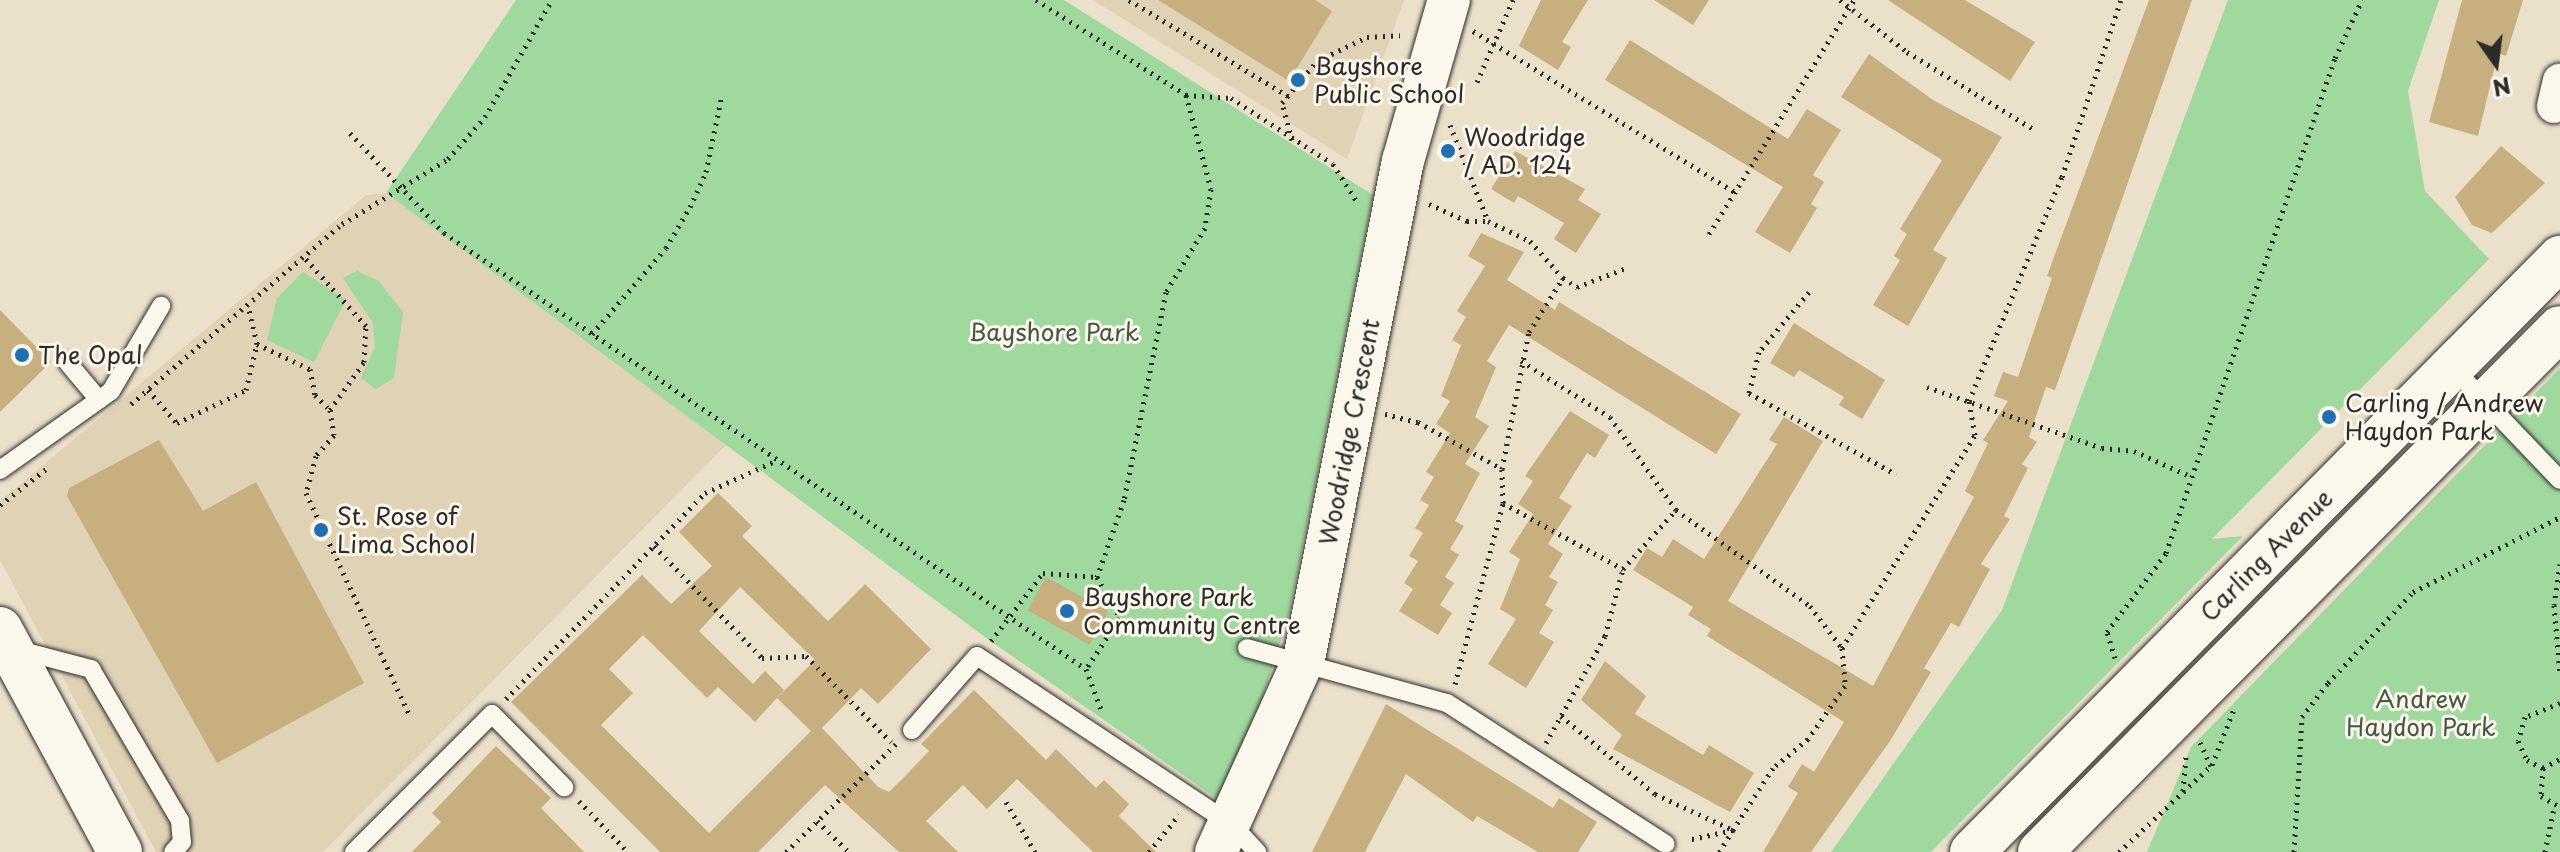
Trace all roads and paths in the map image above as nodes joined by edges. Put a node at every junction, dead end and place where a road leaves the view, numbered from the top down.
1 (552, 0) edge
2 (1036, 0) edge
3 (1129, 0) edge
4 (1513, 0) edge
5 (1840, 0) edge
6 (1854, 0) edge
7 (2121, 0) edge
8 (2362, 0) edge
9 (1850, 8) junction
10 (1459, 15) edge
11 (1400, 35) dead end
12 (1496, 41) junction
13 (1477, 82) dead end
14 (722, 95) dead end
15 (1186, 95) junction
16 (1288, 96) junction
17 (1444, 111) dead end
18 (2035, 130) dead end
19 (350, 133) dead end
20 (1292, 141) junction
21 (1397, 190) junction
22 (404, 192) junction
23 (1735, 192) junction
24 (1357, 202) dead end
25 (1488, 221) junction
26 (1709, 234) dead end
27 (304, 257) junction
28 (2560, 258) edge
29 (1626, 268) dead end
30 (1563, 278) junction
31 (1809, 292) dead end
32 (161, 306) dead end
33 (248, 306) junction
34 (2560, 328) edge
35 (592, 334) junction
36 (257, 344) junction
37 (1521, 361) junction
38 (68, 363) dead end
39 (2452, 367) junction
40 (1927, 387) dead end
41 (148, 390) junction
42 (99, 400) junction
43 (1969, 401) junction
44 (2487, 401) junction
45 (123, 409) dead end
46 (330, 410) junction
47 (1381, 413) dead end
48 (62, 457) dead end
49 (777, 460) junction
50 (1502, 469) junction
51 (0, 470) edge
52 (1896, 474) dead end
53 (2192, 477) junction
54 (2560, 480) edge
55 (1503, 503) junction
56 (0, 505) edge
57 (1676, 510) junction
58 (2560, 519) edge
59 (654, 546) junction
60 (2560, 564) edge
61 (1623, 569) junction
62 (1097, 577) junction
63 (2557, 606) edge
64 (1012, 619) junction
65 (5, 638) edge
66 (1247, 648) dead end
67 (1842, 648) junction
68 (1304, 659) junction
69 (2124, 667) dead end
70 (2560, 673) edge
71 (2235, 702) dead end
72 (1447, 703) junction
73 (2560, 703) edge
74 (492, 714) junction
75 (410, 716) dead end
76 (1561, 716) junction
77 (912, 730) joint
78 (2196, 737) dead end
79 (895, 745) junction
80 (2183, 749) dead end
81 (2560, 759) edge
82 (1537, 760) junction
83 (2211, 766) junction
84 (2543, 768) junction
85 (564, 787) joint
86 (2182, 793) junction
87 (1192, 798) junction
88 (1006, 802) dead end
89 (2557, 807) edge
90 (817, 821) junction
91 (1733, 830) junction
92 (1235, 843) edge
93 (1666, 844) joint
94 (120, 852) edge
95 (173, 852) edge
96 (354, 852) edge
97 (628, 852) edge
98 (786, 852) edge
99 (849, 852) edge
100 (1035, 852) edge
101 (1149, 852) edge
102 (1719, 852) edge
103 (1972, 852) edge
104 (2040, 852) edge
105 (2119, 852) edge
106 (2294, 852) edge
107 (2545, 852) edge

1 - 22 path
2 - 15 path
3 - 16 path
4 - 12 path
5 - 9 path
6 - 9 path
7 - 43 path
8 - 53 path
9 - 18 path
9 - 23 path
10 - 12 path
10 - 21 street, Woodridge Crescent
11 - 16 path
12 - 13 path
12 - 23 path
14 - 35 path
15 - 20 path
15 - 62 path
16 - 20 path
17 - 25 path
19 - 22 path
20 - 24 path
21 - 25 path
21 - 68 street, Woodridge Crescent
22 - 27 path
22 - 35 path
23 - 26 path
25 - 30 path
27 - 33 path
27 - 46 path
28 - 39 main road, Carling Avenue
29 - 30 path
30 - 37 path
31 - 52 path
32 - 42 lane
33 - 36 path
33 - 41 path
34 - 44 main road, Carling Avenue
35 - 49 path
36 - 41 path
36 - 46 path
37 - 50 path
37 - 57 path
38 - 42 lane
39 - 44 lane
39 - 103 main road, Carling Avenue
40 - 43 path
41 - 45 path
42 - 51 lane
43 - 53 path
43 - 67 path
44 - 54 lane
44 - 104 main road, Carling Avenue
46 - 75 path
47 - 50 path
48 - 56 path
49 - 59 path
49 - 64 path
50 - 55 path
53 - 69 path
55 - 61 path
55 - 72 path
57 - 61 path
57 - 67 path
58 - 106 path
59 - 74 path
59 - 79 path
60 - 63 path
61 - 76 path
62 - 64 path
62 - 64 path
63 - 70 path
65 - 94 main road
65 - 95 lane
66 - 68 lane
67 - 91 path
68 - 72 lane
68 - 92 street, Woodridge Crescent
71 - 83 path
72 - 82 lane
73 - 84 path
74 - 85 lane
74 - 96 lane
76 - 82 path
76 - 91 path
77 - 79 path
77 - 87 lane
78 - 83 path
79 - 90 path
80 - 86 path
81 - 84 path
82 - 93 lane
83 - 86 path
84 - 89 path
85 - 97 path
86 - 105 path
87 - 92 lane
87 - 101 path
88 - 100 path
89 - 107 path
90 - 98 path
90 - 99 path
91 - 93 path
91 - 102 path

